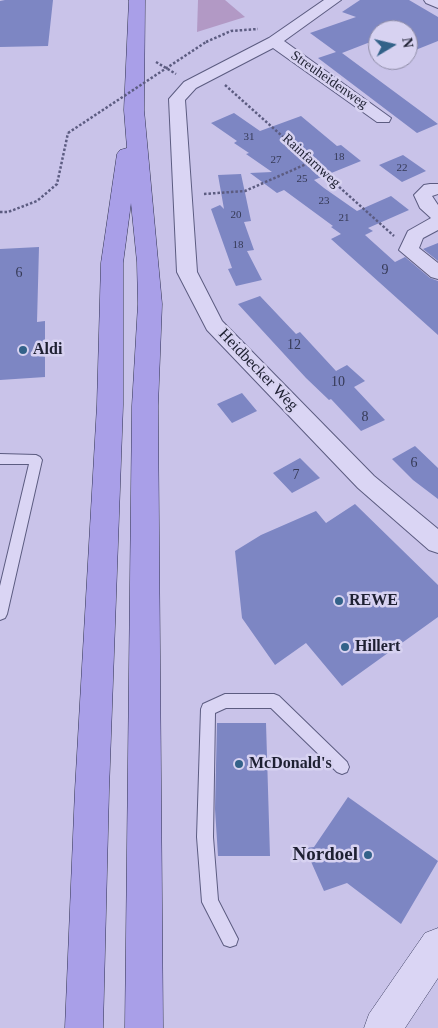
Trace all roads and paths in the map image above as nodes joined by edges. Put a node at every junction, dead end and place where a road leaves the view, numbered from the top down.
1 (137, 0) edge
2 (334, 0) edge
3 (431, 0) edge
4 (438, 4) edge
5 (294, 27) junction
6 (274, 41) junction
7 (150, 58) dead end
8 (212, 72) junction
9 (190, 85) junction
10 (134, 110) junction
11 (383, 118) dead end
12 (312, 162) junction
13 (438, 189) edge
14 (182, 195) junction
15 (0, 212) edge
16 (438, 214) edge
17 (438, 222) edge
18 (410, 250) junction
19 (438, 273) edge
20 (0, 459) edge
21 (438, 543) edge
22 (0, 614) edge
23 (342, 768) dead end
24 (230, 939) dead end
25 (438, 946) edge
26 (84, 1028) edge
27 (144, 1028) edge
28 (383, 1028) edge

1 - 10 main road
2 - 5 street, Streuheidenweg
3 - 4 street
5 - 6 street, Streuheidenweg
5 - 15 path, bridge
6 - 8 street, Streuheidenweg
6 - 11 street, Streuheidenweg
7 - 9 path
8 - 9 street, Heidbecker Weg
8 - 12 path, Rainfarnweg
9 - 14 street, Heidbecker Weg
10 - 26 main road
10 - 27 main road
12 - 14 path
12 - 18 path, Rainfarnweg
13 - 16 street
14 - 21 street, Heidbecker Weg
17 - 18 street
18 - 19 street
20 - 22 lane
23 - 24 lane
25 - 28 main road

